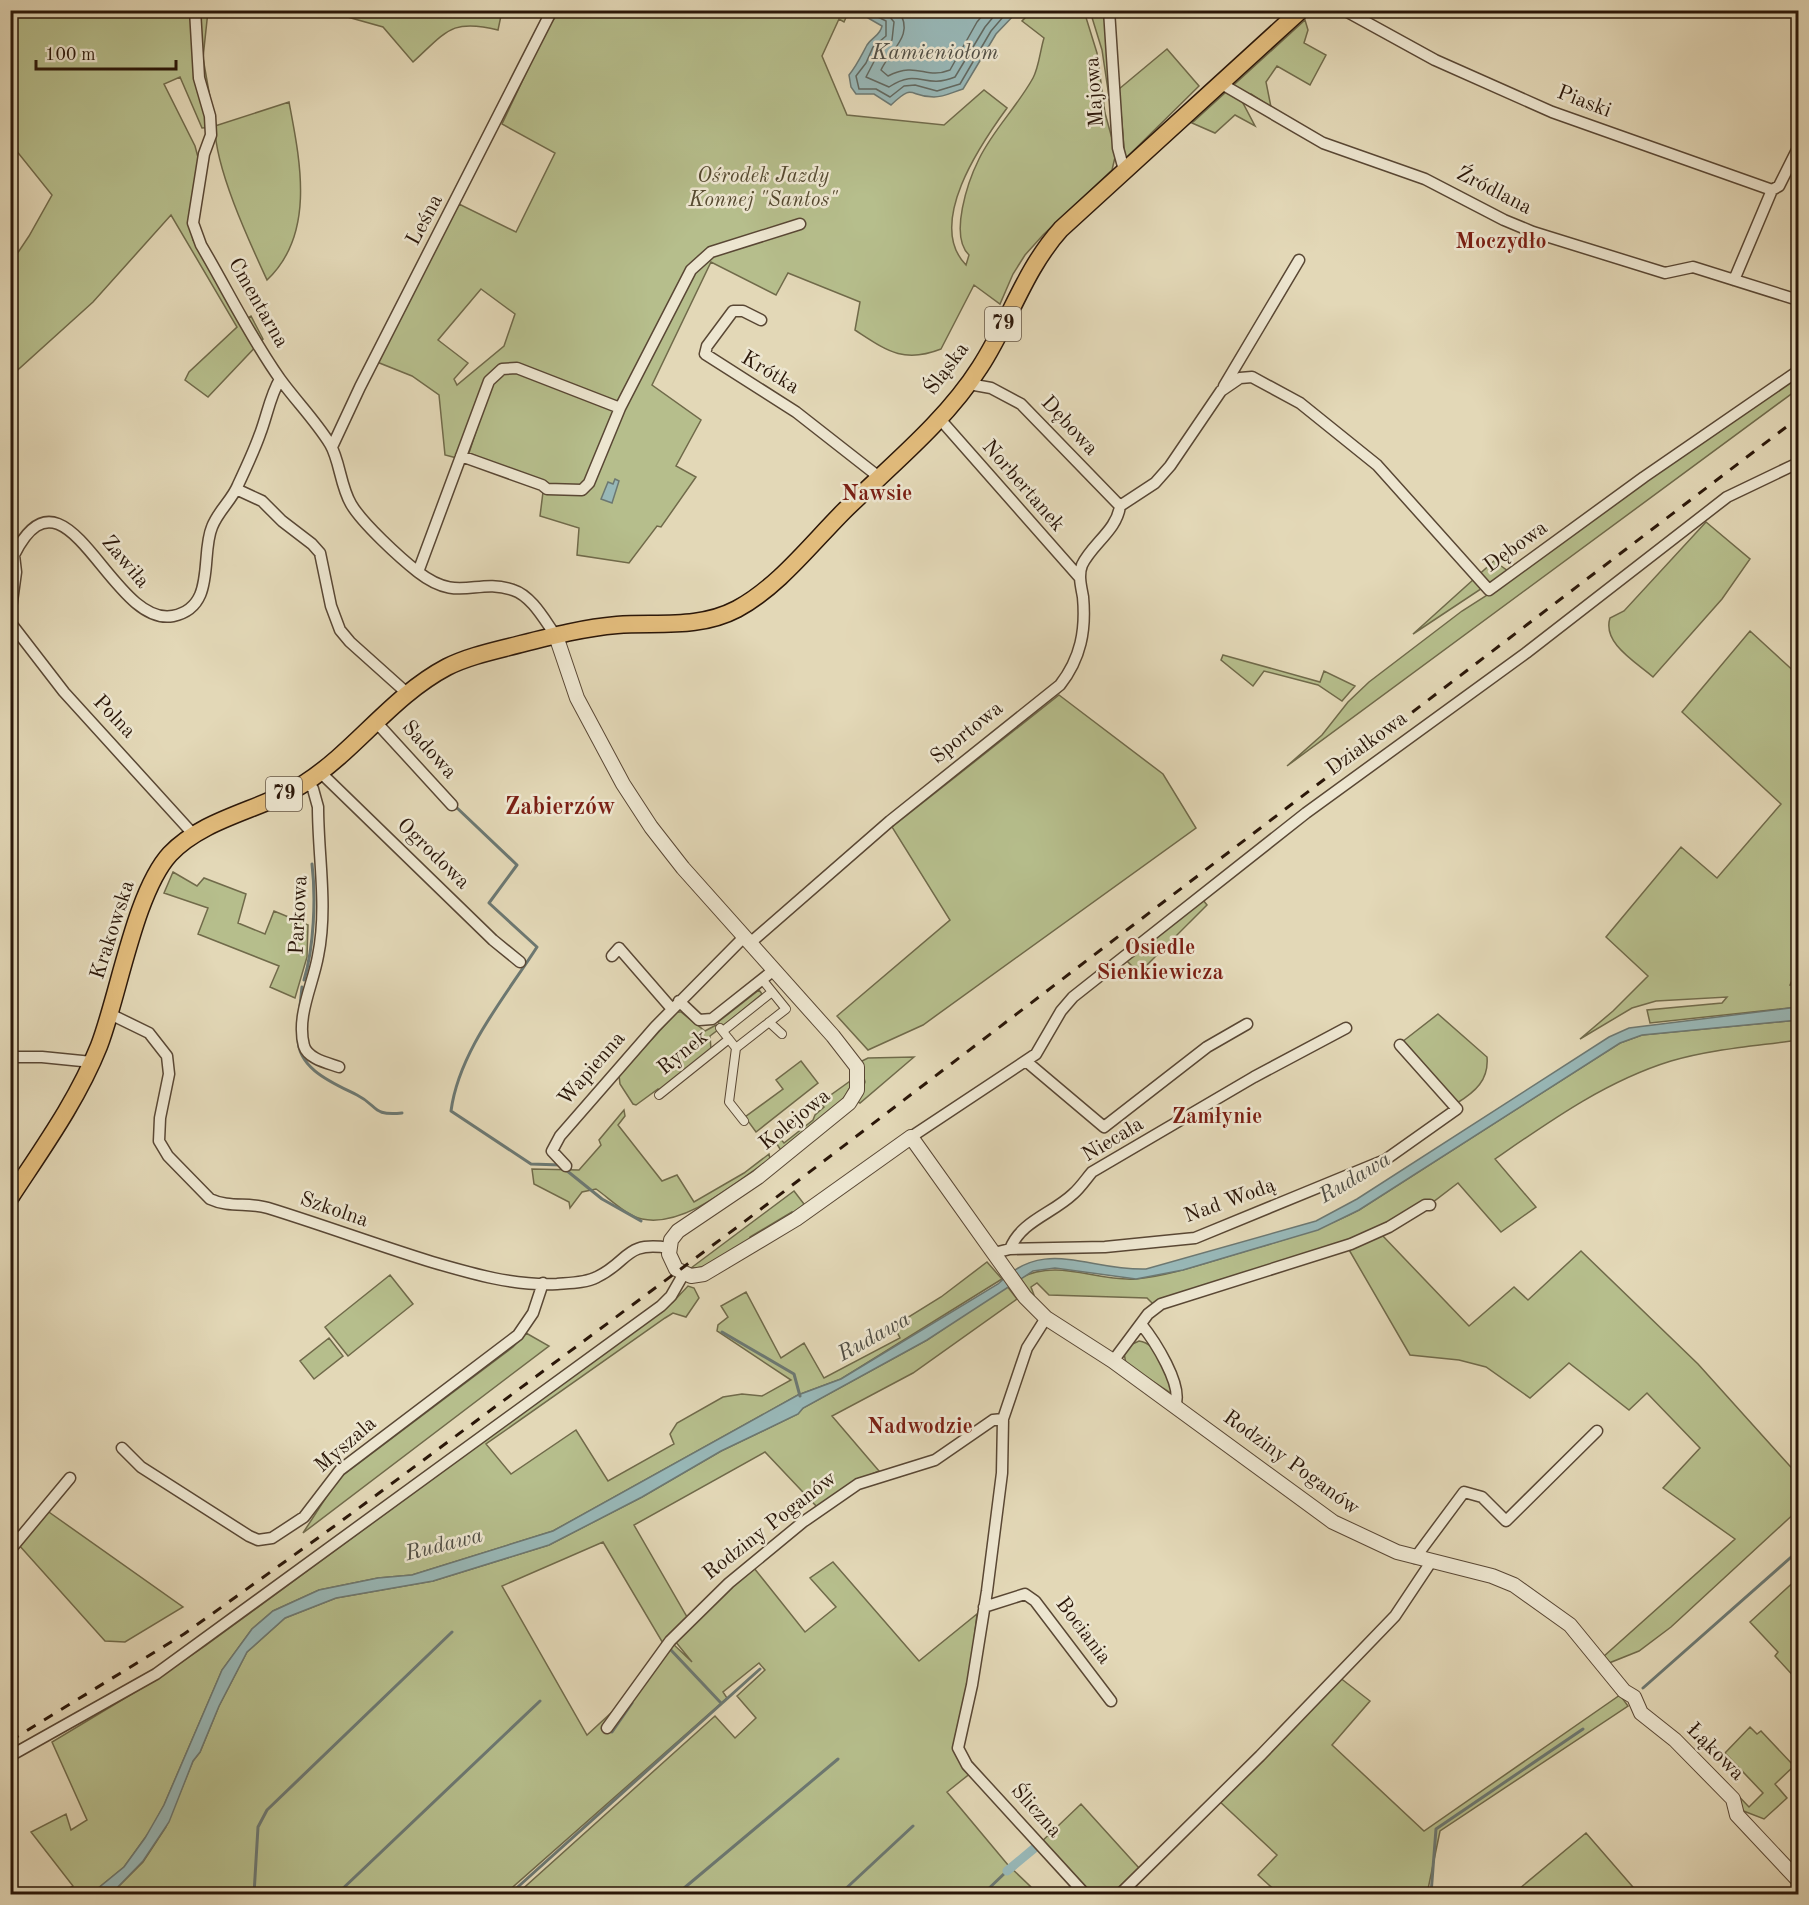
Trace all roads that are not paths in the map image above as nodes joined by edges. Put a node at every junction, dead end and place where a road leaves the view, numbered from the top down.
1 (195, 10) edge
2 (552, 10) edge
3 (1109, 10) edge
4 (1301, 10) edge
5 (1344, 10) edge
6 (1220, 83) junction
7 (1798, 148) edge
8 (1124, 170) junction
9 (1772, 190) junction
10 (800, 224) dead end
11 (1299, 261) dead end
12 (1734, 280) junction
13 (1798, 300) edge
14 (761, 320) dead end
15 (1240, 357) junction
16 (1798, 371) edge
17 (1240, 378) junction
18 (280, 379) junction
19 (969, 384) junction
20 (1221, 391) junction
21 (620, 408) junction
22 (939, 418) junction
23 (332, 447) junction
24 (461, 456) junction
25 (1798, 464) edge
26 (879, 477) junction
27 (236, 489) junction
28 (1120, 506) junction
29 (12, 554) edge
30 (418, 572) junction
31 (1080, 578) junction
32 (10, 616) edge
33 (10, 622) edge
34 (556, 636) junction
35 (408, 694) junction
36 (376, 722) junction
37 (314, 777) junction
38 (452, 805) dead end
39 (194, 835) junction
40 (747, 939) junction
41 (612, 956) dead end
42 (520, 962) dead end
43 (774, 970) junction
44 (763, 986) dead end
45 (772, 992) junction
46 (675, 1005) junction
47 (110, 1014) junction
48 (769, 1022) junction
49 (1247, 1024) dead end
50 (1346, 1028) dead end
51 (782, 1034) dead end
52 (729, 1039) junction
53 (1400, 1045) dead end
54 (736, 1048) junction
55 (10, 1057) edge
56 (92, 1062) junction
57 (1027, 1062) junction
58 (339, 1067) dead end
59 (659, 1095) dead end
60 (744, 1121) dead end
61 (911, 1137) junction
62 (566, 1166) dead end
63 (10, 1198) edge
64 (1430, 1205) dead end
65 (669, 1248) junction
66 (1010, 1250) junction
67 (996, 1257) junction
68 (683, 1275) junction
69 (543, 1283) junction
70 (1046, 1318) junction
71 (1141, 1324) junction
72 (1113, 1361) junction
73 (1175, 1406) junction
74 (1003, 1419) junction
75 (1597, 1431) dead end
76 (122, 1448) dead end
77 (70, 1478) dead end
78 (10, 1550) edge
79 (1415, 1558) junction
80 (1431, 1562) junction
81 (984, 1606) junction
82 (1624, 1691) joint
83 (1111, 1701) dead end
84 (607, 1728) dead end
85 (10, 1756) edge
86 (1798, 1880) edge
87 (1085, 1894) edge
88 (1120, 1894) edge

1 - 18 street, Cmentarna
2 - 23 street, Leśna
3 - 8 street, Majowa
4 - 6 main road, Śląska / 79
5 - 9 street, Piaski
6 - 8 main road, Śląska / 79
6 - 12 street, Źródlana
7 - 9 street
8 - 19 main road, Śląska / 79
9 - 12 street
10 - 21 street
11 - 15 street
12 - 13 street, Źródlana
14 - 26 street, Krótka
15 - 17 street
15 - 20 street
16 - 17 street, Dębowa
17 - 20 street
18 - 23 street, Cmentarna
18 - 27 street, Zawiła
19 - 22 main road, Śląska / 79
19 - 28 street, Dębowa
20 - 28 street
21 - 24 street
21 - 24 street
22 - 26 main road, Śląska / 79
22 - 31 street, Norbertanek
23 - 30 street, Cmentarna
24 - 30 street
25 - 57 street, Działkowa
26 - 34 main road, Śląska / 79
27 - 29 street, Zawiła
27 - 35 street
28 - 31 street
29 - 32 street
30 - 34 street, Cmentarna
31 - 40 street, Sportowa
33 - 39 street, Polna
34 - 35 main road, Krakowska / 79
34 - 40 street, Kolejowa
35 - 36 main road, Krakowska / 79
36 - 37 main road, Krakowska / 79
36 - 38 street, Sadowa
37 - 39 main road, Krakowska / 79
37 - 42 street, Ogrodowa
37 - 58 street, Parkowa
39 - 47 main road, Krakowska / 79
40 - 43 street, Kolejowa
40 - 46 street, Wapienna
41 - 46 street
43 - 46 street
43 - 65 street, Kolejowa
44 - 45 street
45 - 48 street
45 - 52 street
46 - 62 street, Wapienna
47 - 56 main road, Krakowska / 79
47 - 69 street, Szkolna
48 - 51 street
48 - 54 street
49 - 57 street
50 - 66 street, Niecała
52 - 54 street
52 - 59 street, Rynek
53 - 66 street, Nad Wodą
54 - 60 street
55 - 56 street
56 - 63 main road, Krakowska / 79
57 - 61 street
61 - 67 street, Rodziny Poganów
61 - 68 street
64 - 71 street
65 - 68 street
65 - 69 street, Szkolna
66 - 67 street, Nad Wodą
67 - 70 street, Rodziny Poganów
68 - 85 street
69 - 76 street, Myszala
70 - 72 street, Rodziny Poganów
70 - 74 street
71 - 72 street
71 - 73 street
72 - 73 street, Rodziny Poganów
73 - 79 street, Rodziny Poganów
74 - 81 street
74 - 84 street, Rodziny Poganów
75 - 79 street
77 - 78 street
79 - 80 street, Rodziny Poganów
80 - 82 street, Rodziny Poganów
80 - 88 street
81 - 83 street, Bociania
81 - 87 street, Śliczna
82 - 86 street, Łąkowa

